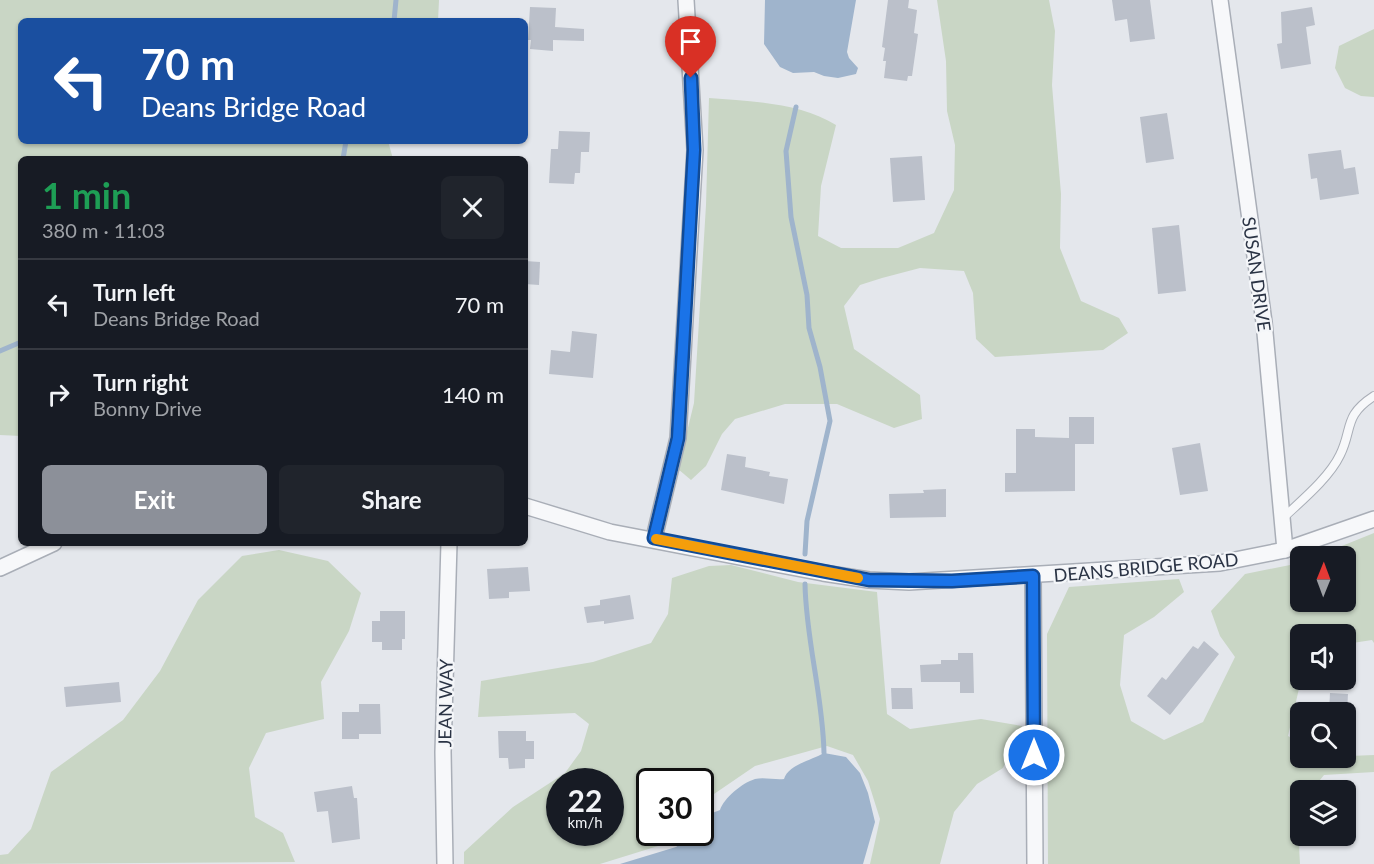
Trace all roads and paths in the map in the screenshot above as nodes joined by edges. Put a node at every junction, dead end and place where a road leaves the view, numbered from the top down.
1 (686, 0) edge
2 (1220, 0) edge
3 (1374, 396) edge
4 (528, 507) edge
5 (1282, 519) junction
6 (1374, 519) edge
7 (654, 538) junction
8 (48, 546) edge
9 (449, 546) edge
10 (1285, 550) junction
11 (0, 568) edge
12 (1033, 576) junction
13 (445, 864) edge
14 (1035, 864) edge

1 - 7 street
2 - 5 street, SUSAN DRIVE
3 - 5 lane
4 - 7 street, DEANS BRIDGE ROAD
5 - 10 street, SUSAN DRIVE
6 - 10 street, DEANS BRIDGE ROAD
7 - 12 street, DEANS BRIDGE ROAD
8 - 11 street
9 - 13 street, JEAN WAY
10 - 12 street, DEANS BRIDGE ROAD
12 - 14 street

